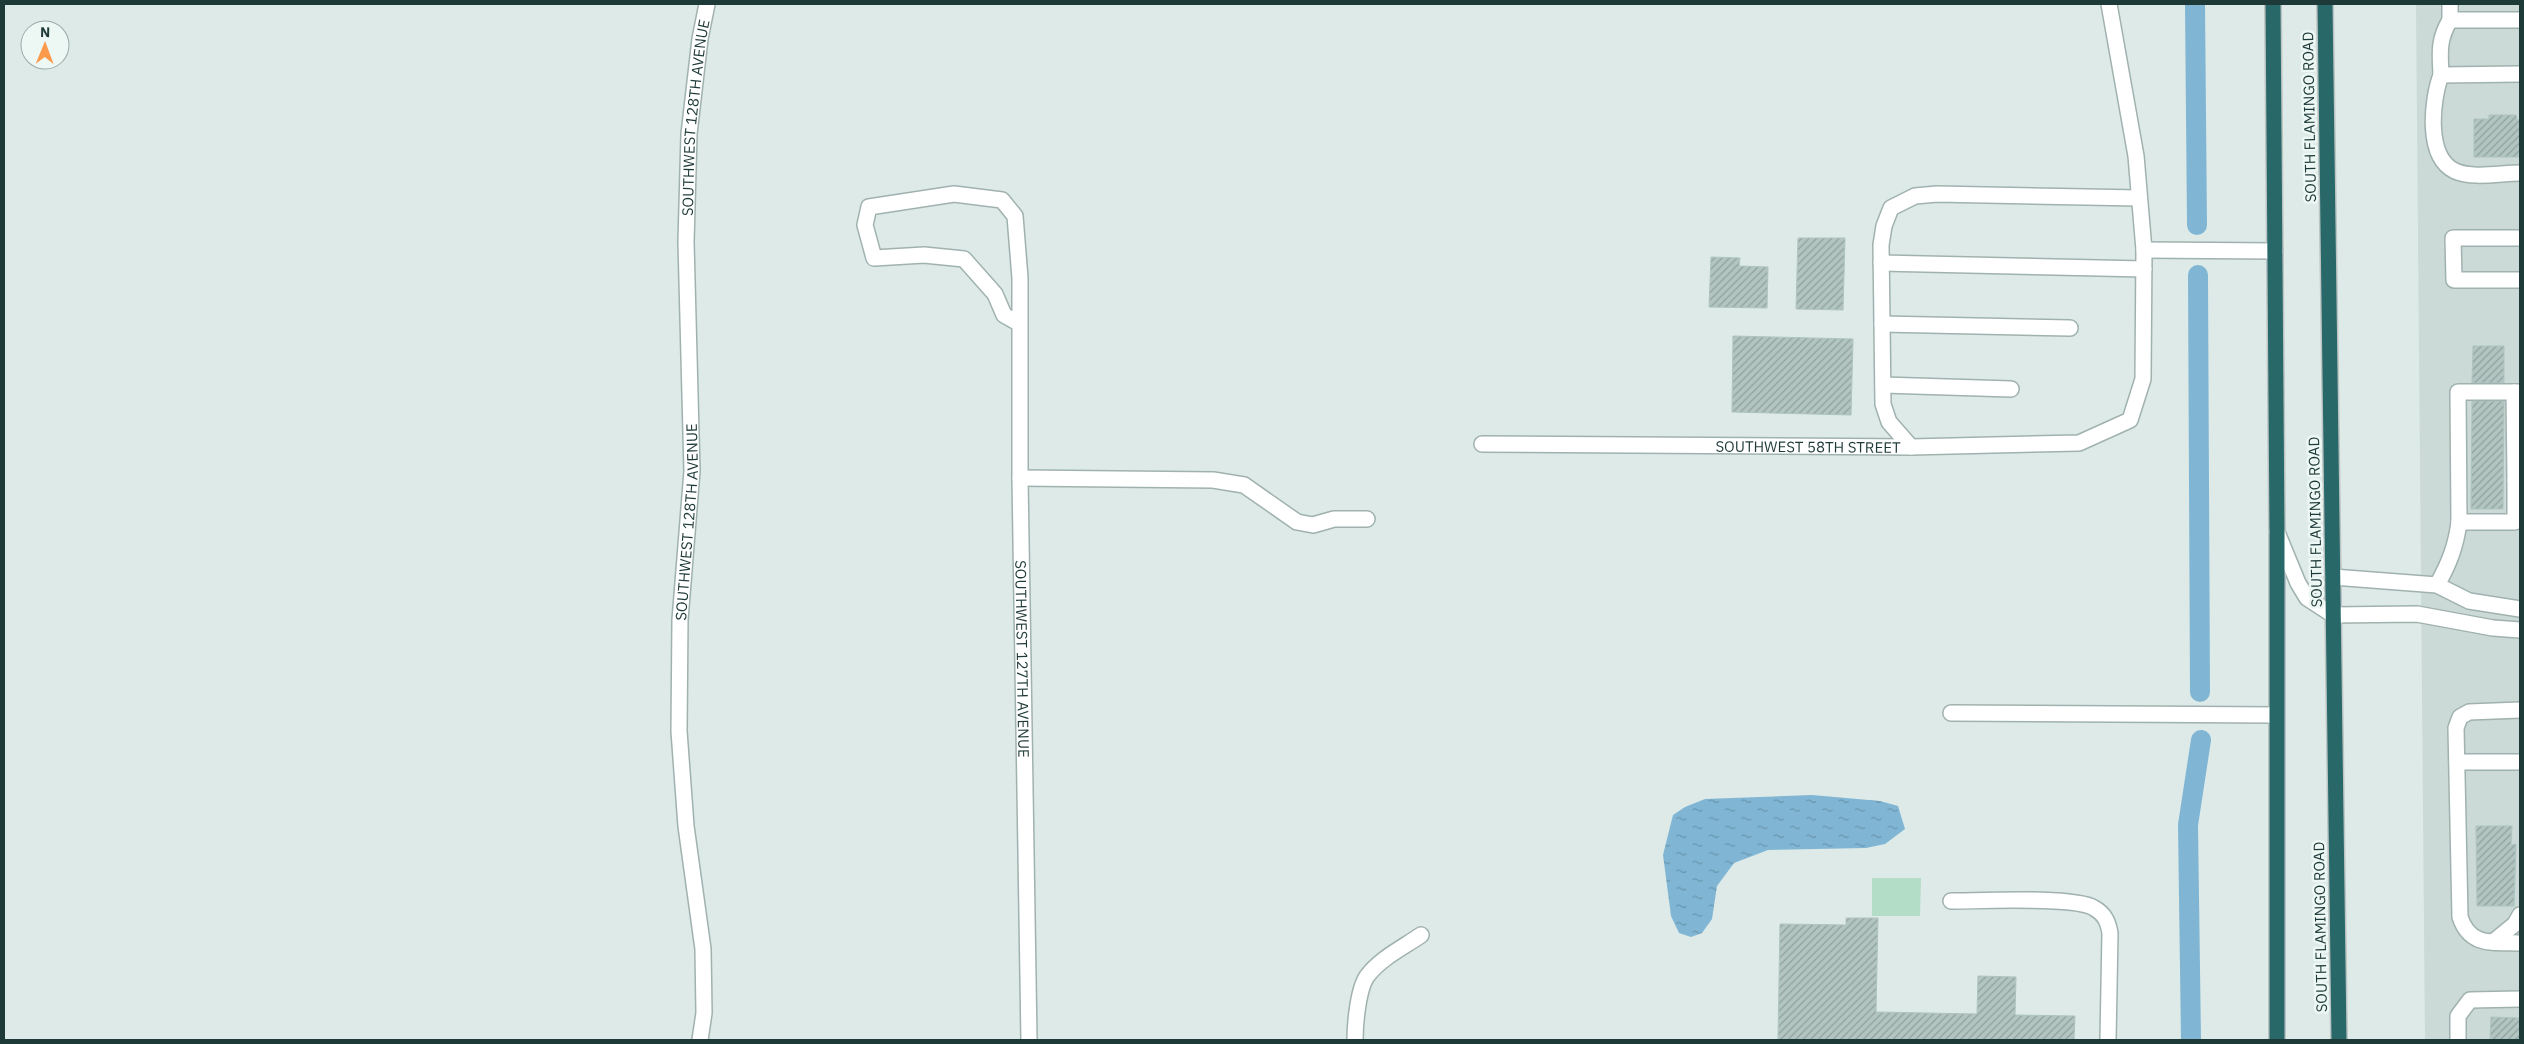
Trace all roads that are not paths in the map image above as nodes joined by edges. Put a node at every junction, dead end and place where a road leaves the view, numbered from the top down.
1 (707, 4) edge
2 (2109, 4) edge
3 (2273, 4) edge
4 (2325, 4) edge
5 (2450, 4) edge
6 (2450, 20) junction
7 (2520, 20) edge
8 (2520, 74) edge
9 (2441, 75) junction
10 (2520, 173) edge
11 (2139, 198) junction
12 (2520, 238) edge
13 (2144, 250) junction
14 (2275, 250) junction
15 (1881, 263) junction
16 (2144, 269) junction
17 (2520, 280) edge
18 (1020, 324) junction
19 (1882, 324) junction
20 (2070, 328) dead end
21 (1883, 385) junction
22 (2011, 389) dead end
23 (2517, 392) edge
24 (1482, 444) dead end
25 (1910, 447) junction
26 (1020, 478) junction
27 (2518, 480) edge
28 (1367, 519) dead end
29 (2459, 522) junction
30 (2277, 532) junction
31 (2333, 577) junction
32 (2437, 586) junction
33 (2520, 609) edge
34 (2333, 615) junction
35 (2520, 630) edge
36 (2520, 710) edge
37 (1951, 713) dead end
38 (2276, 715) junction
39 (2520, 723) edge
40 (2457, 762) junction
41 (2520, 762) edge
42 (1951, 901) dead end
43 (2520, 915) edge
44 (1421, 935) dead end
45 (2493, 942) junction
46 (2520, 943) edge
47 (2520, 999) edge
48 (700, 1040) edge
49 (1029, 1040) edge
50 (1355, 1040) edge
51 (2108, 1040) edge
52 (2277, 1040) edge
53 (2339, 1040) edge
54 (2458, 1040) edge

1 - 48 street, SOUTHWEST 128TH AVENUE
2 - 11 street
3 - 14 highway
4 - 31 highway, SOUTH FLAMINGO ROAD
5 - 6 street
6 - 7 street
6 - 9 street
8 - 9 street
9 - 10 street
11 - 13 street
11 - 15 street
12 - 17 street
13 - 14 street
13 - 16 street
14 - 30 highway
15 - 16 street
15 - 19 street
16 - 25 street, SOUTHWEST 58TH STREET
18 - 18 street, SOUTHWEST 127TH AVENUE
18 - 26 street, SOUTHWEST 127TH AVENUE
19 - 20 street
19 - 21 street
21 - 22 street
21 - 25 street
23 - 27 street
23 - 29 street
24 - 25 street, SOUTHWEST 58TH STREET
26 - 28 street
26 - 49 street, SOUTHWEST 127TH AVENUE
27 - 29 street
29 - 32 street
30 - 34 street
30 - 38 highway
31 - 32 street
31 - 34 highway, SOUTH FLAMINGO ROAD
32 - 33 street
34 - 35 street
34 - 53 highway, SOUTH FLAMINGO ROAD
36 - 39 street
36 - 40 street
37 - 38 street
38 - 52 highway
40 - 41 street
40 - 45 street
42 - 51 street
43 - 45 street
44 - 50 street
45 - 46 street
47 - 54 street

